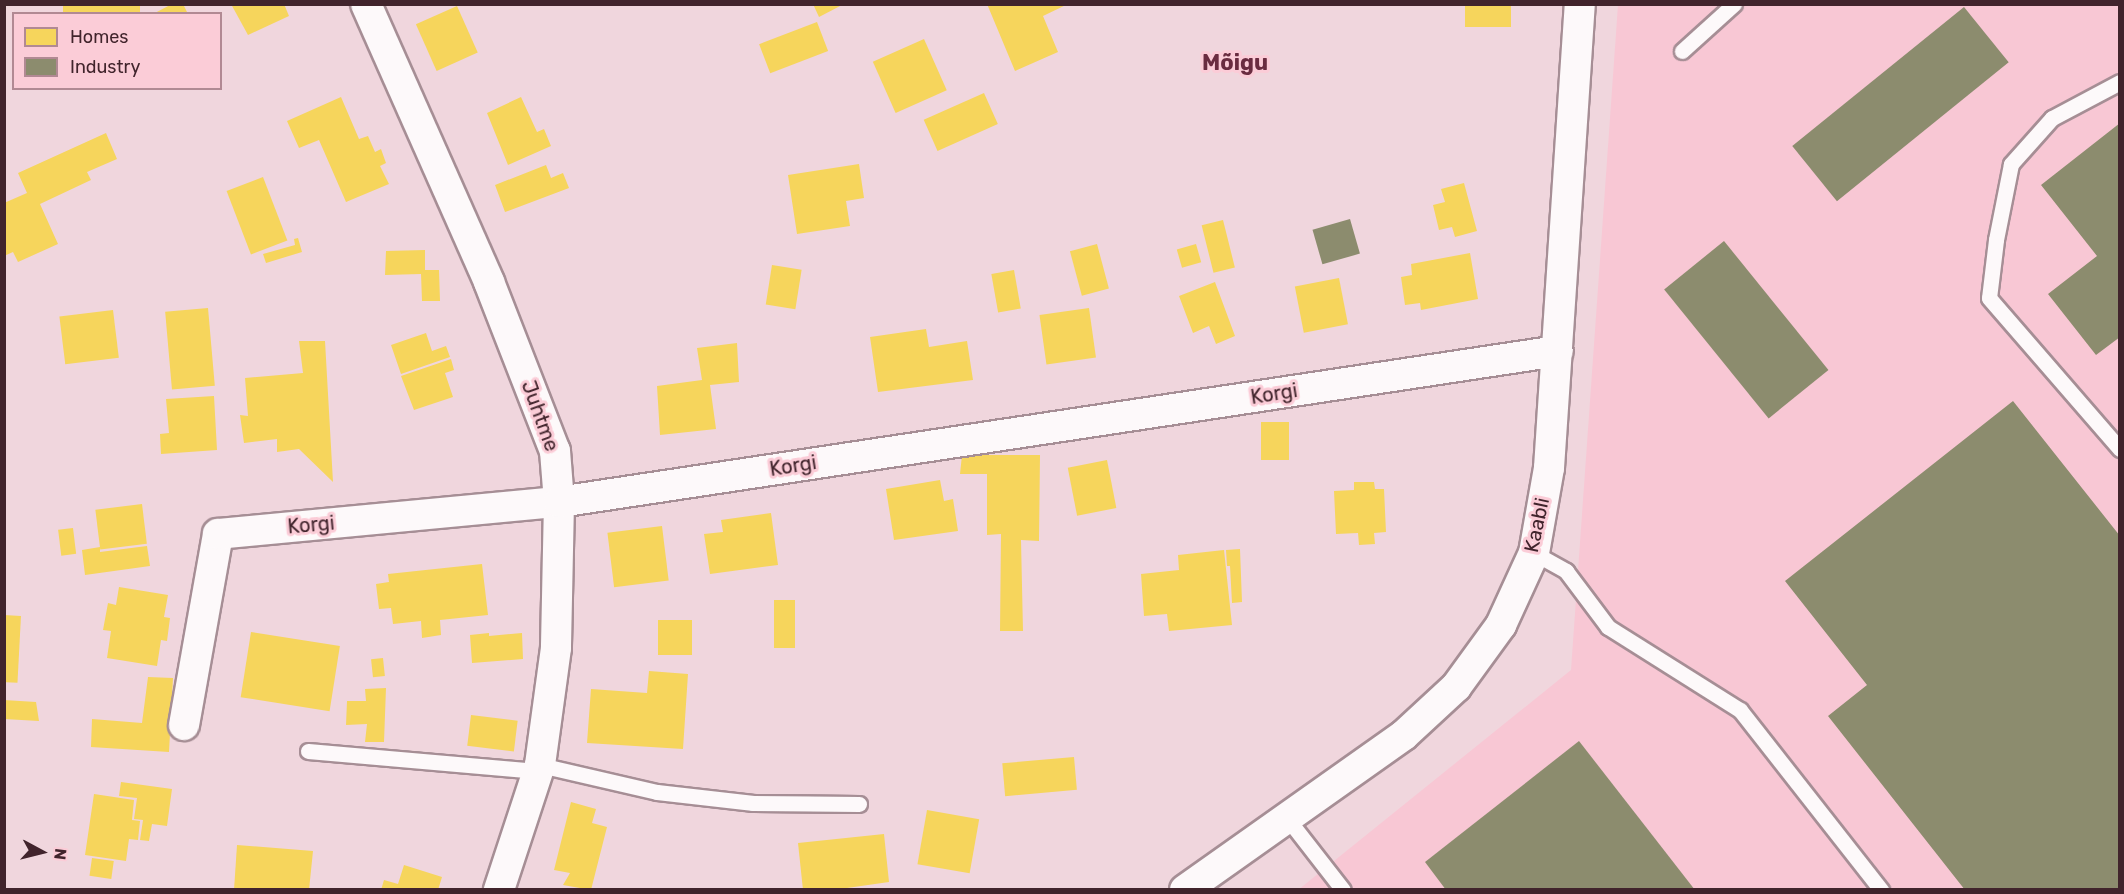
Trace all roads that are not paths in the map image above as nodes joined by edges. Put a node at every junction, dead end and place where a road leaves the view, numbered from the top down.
1 (366, 4) edge
2 (1580, 4) edge
3 (1734, 4) edge
4 (1682, 51) dead end
5 (2120, 82) edge
6 (1558, 351) junction
7 (2120, 449) edge
8 (559, 502) junction
9 (1534, 553) junction
10 (184, 724) dead end
11 (308, 751) dead end
12 (538, 768) junction
13 (859, 804) dead end
14 (1287, 818) junction
15 (499, 890) edge
16 (1185, 890) edge
17 (1343, 890) edge
18 (1881, 890) edge

1 - 8 street, Juhtme
2 - 6 street, Kaabli
3 - 4 lane
5 - 7 lane
6 - 8 street, Korgi
6 - 9 street, Kaabli
8 - 10 street, Korgi
8 - 12 street, Juhtme
9 - 14 street, Kaabli
9 - 18 lane
11 - 12 lane
12 - 13 lane
12 - 15 street, Juhtme
14 - 16 street, Kaabli
14 - 17 lane

